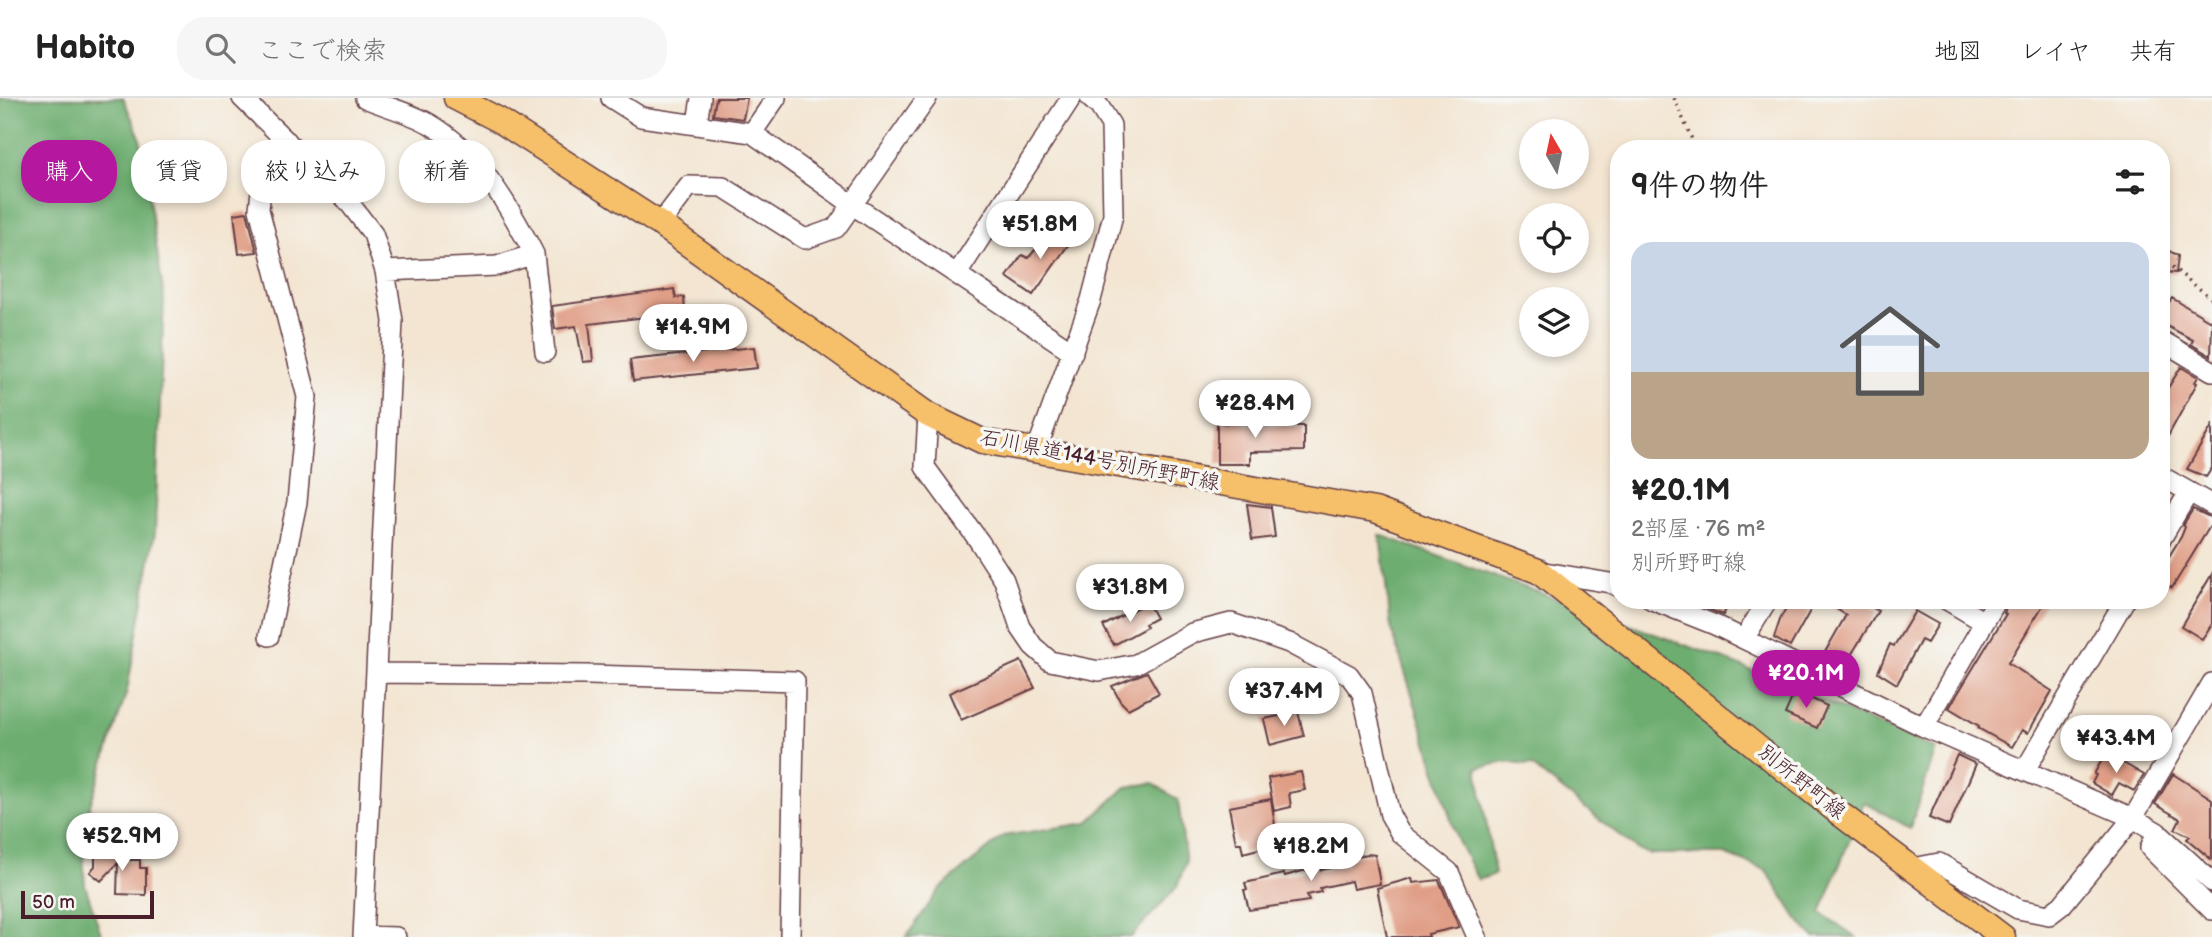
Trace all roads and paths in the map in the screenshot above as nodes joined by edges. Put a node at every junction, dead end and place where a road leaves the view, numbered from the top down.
1 (242, 98) edge
2 (365, 98) edge
3 (456, 98) edge
4 (611, 98) edge
5 (701, 98) edge
6 (776, 98) edge
7 (927, 98) edge
8 (1071, 98) edge
9 (1090, 98) edge
10 (1674, 98) edge
11 (697, 123) junction
12 (752, 133) junction
13 (285, 140) edge
14 (1692, 140) edge
15 (260, 203) edge
16 (349, 203) edge
17 (853, 205) junction
18 (660, 225) junction
19 (534, 254) junction
20 (2170, 265) edge
21 (385, 271) junction
22 (957, 274) junction
23 (2212, 299) edge
24 (2170, 345) edge
25 (545, 352) dead end
26 (1073, 352) junction
27 (2212, 371) edge
28 (928, 415) junction
29 (1037, 449) junction
30 (2170, 481) edge
31 (2189, 492) junction
32 (2212, 505) edge
33 (2170, 524) edge
34 (1538, 571) junction
35 (1610, 585) edge
36 (1673, 609) edge
37 (1762, 609) edge
38 (1962, 609) edge
39 (1992, 609) edge
40 (2120, 609) edge
41 (1984, 622) junction
42 (269, 636) dead end
43 (1744, 639) junction
44 (376, 673) junction
45 (2212, 683) edge
46 (1924, 727) junction
47 (2025, 770) junction
48 (2133, 818) junction
49 (2157, 832) junction
50 (1913, 868) junction
51 (2212, 882) edge
52 (2212, 910) edge
53 (363, 936) edge
54 (396, 937) edge
55 (790, 937) edge
56 (1477, 937) edge
57 (2003, 937) edge

1 - 13 street
2 - 19 street
3 - 18 main road, 石川県道144号別所野町線
4 - 11 street
5 - 11 street
6 - 12 street
7 - 17 street
8 - 22 street
9 - 26 street
10 - 14 path
11 - 12 street
12 - 17 street
15 - 42 street
16 - 21 street
17 - 18 street
17 - 22 street
18 - 28 main road, 石川県道144号別所野町線
19 - 21 street
19 - 25 street
20 - 23 path
21 - 44 street
22 - 26 street
24 - 27 street
26 - 29 street
28 - 29 main road, 石川県道144号別所野町線
28 - 56 street
29 - 34 main road, 石川県道144号別所野町線
30 - 31 street
31 - 32 street
31 - 33 street
34 - 35 street
34 - 50 main road, 別所野町線
36 - 43 street
37 - 43 street
38 - 41 street
39 - 41 street
40 - 47 street
41 - 46 street
43 - 46 street
44 - 53 street
44 - 55 street
45 - 48 street
46 - 47 street
47 - 48 street
48 - 49 street
48 - 50 street
49 - 51 street
49 - 52 street
50 - 57 main road, 別所野町線
53 - 54 street

